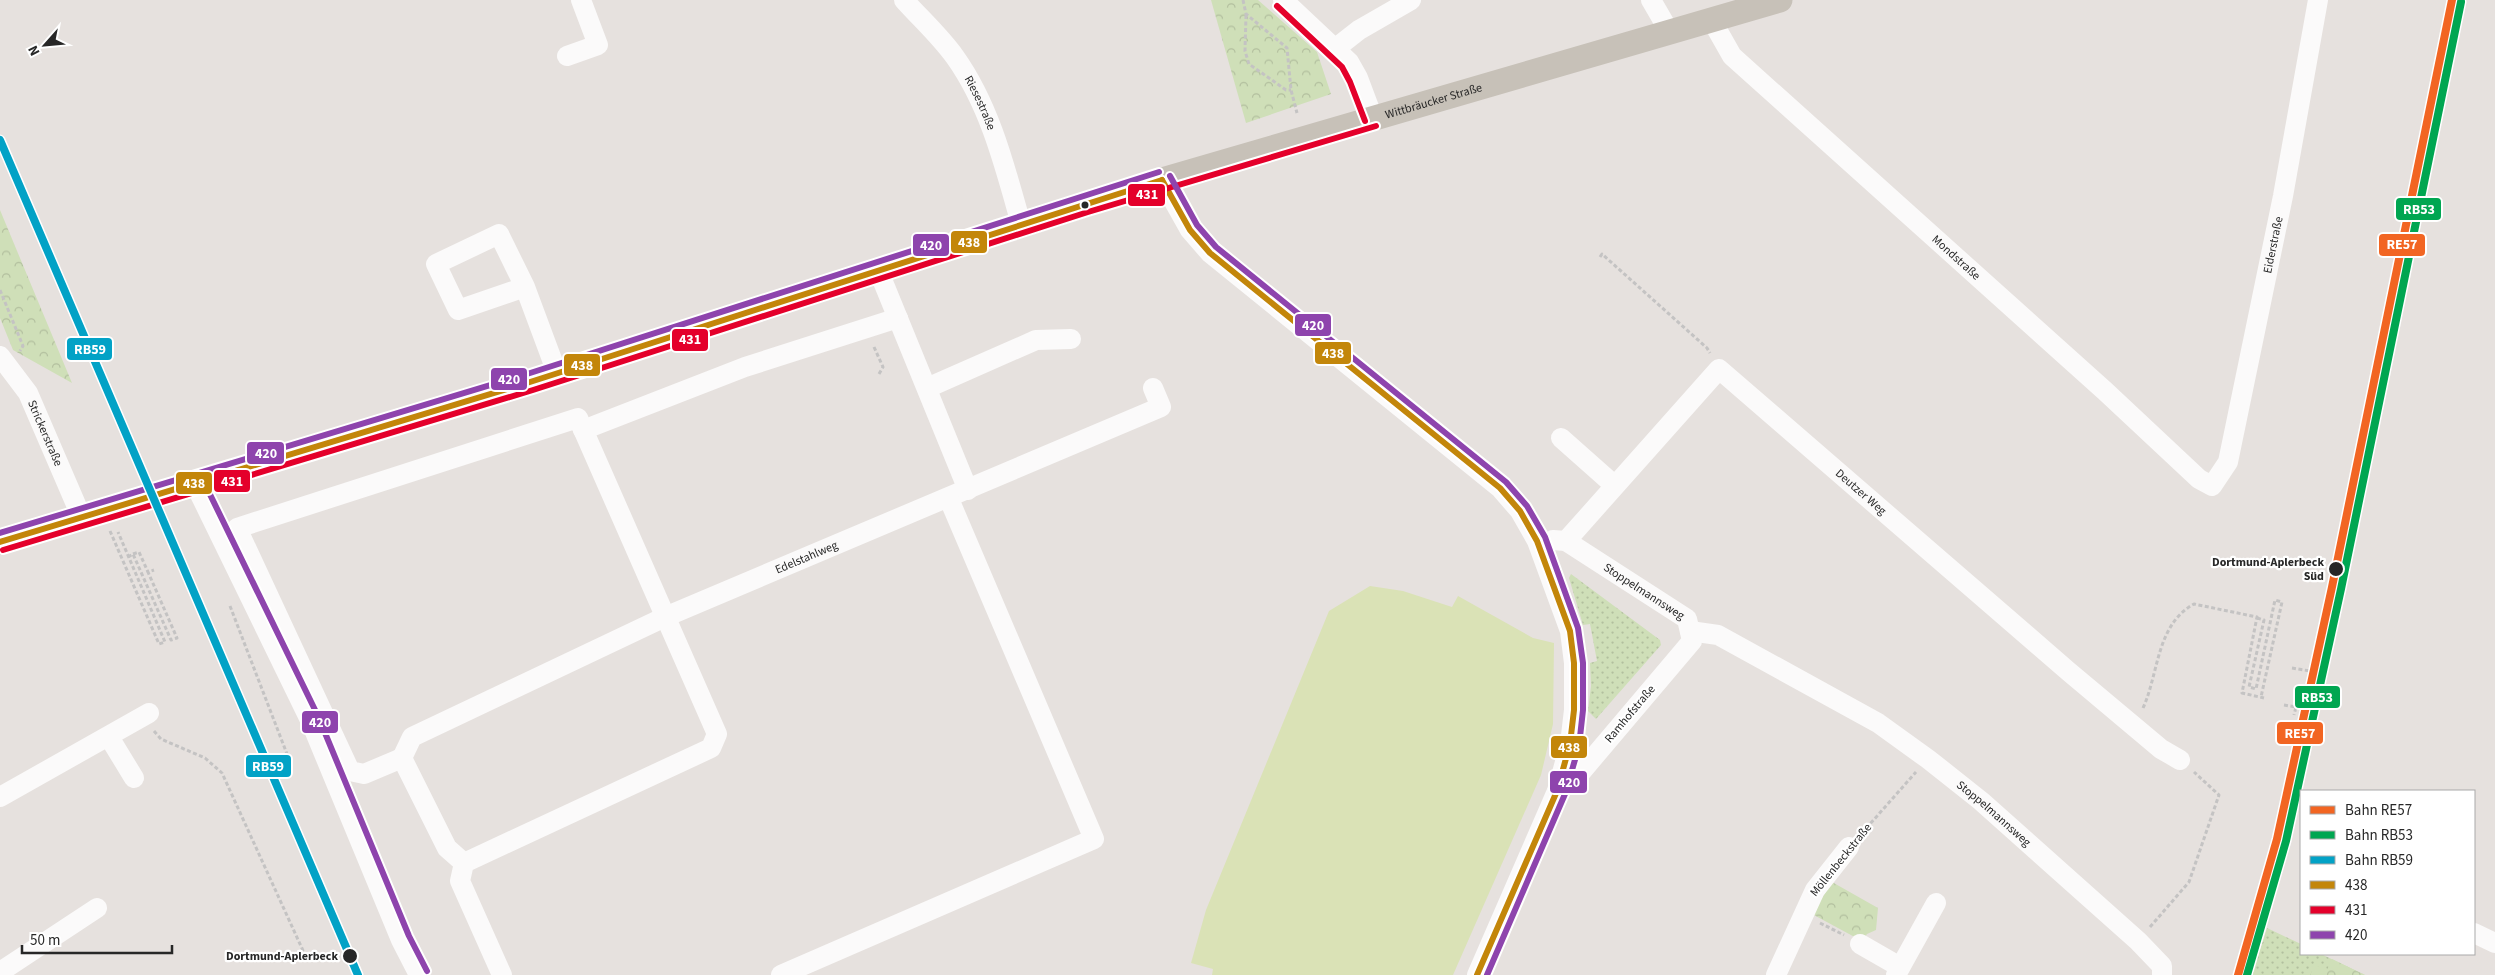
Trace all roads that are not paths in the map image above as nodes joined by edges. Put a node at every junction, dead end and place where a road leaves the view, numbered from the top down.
1 (582, 0) edge
2 (904, 0) edge
3 (1283, 0) edge
4 (1411, 0) edge
5 (1651, 0) edge
6 (1780, 0) edge
7 (2318, 0) edge
8 (1711, 19) junction
9 (1669, 31) junction
10 (1336, 48) junction
11 (567, 56) dead end
12 (1374, 118) junction
13 (1162, 180) junction
14 (1021, 224) junction
15 (879, 272) junction
16 (525, 287) dead end
17 (898, 318) junction
18 (1071, 339) dead end
19 (4, 360) edge
20 (557, 373) junction
21 (927, 388) junction
22 (1153, 388) dead end
23 (583, 430) junction
24 (1561, 438) dead end
25 (194, 482) junction
26 (1614, 485) junction
27 (2212, 486) joint
28 (968, 490) junction
29 (948, 499) junction
30 (81, 516) junction
31 (1537, 541) junction
32 (1566, 541) junction
33 (0, 542) edge
34 (665, 617) junction
35 (1690, 631) junction
36 (145, 716) road end
37 (109, 737) junction
38 (402, 758) junction
39 (2180, 760) road end
40 (134, 778) dead end
41 (1557, 791) junction
42 (0, 797) edge
43 (1849, 847) road end
44 (464, 863) junction
45 (1936, 904) dead end
46 (98, 908) dead end
47 (2475, 933) edge
48 (2495, 943) edge
49 (1860, 944) road end
50 (2162, 970) edge
51 (1898, 971) edge
52 (0, 972) edge
53 (419, 975) edge
54 (502, 975) edge
55 (781, 975) edge
56 (1477, 975) edge
57 (1776, 975) edge

1 - 11 street
2 - 14 street, Riesestraße
3 - 10 street
4 - 10 street
5 - 9 street
6 - 8 main road, Wittbräucker Straße
7 - 27 street, Eiderstraße
8 - 9 main road, Wittbräucker Straße
8 - 27 street, Mondstraße
9 - 12 main road, Wittbräucker Straße
10 - 12 street
12 - 13 main road, Wittbräucker Straße
13 - 14 main road, Wittbräucker Straße
13 - 31 street
14 - 15 main road, Wittbräucker Straße
15 - 17 street
15 - 20 main road, Wittbräucker Straße
16 - 20 street
17 - 21 street
17 - 23 street
18 - 21 street
19 - 30 street, Strickerstraße
20 - 25 main road, Wittbräucker Straße
21 - 28 street
22 - 28 street, Edelstahlweg
23 - 34 street
23 - 38 street
24 - 26 street
25 - 30 main road, Wittbräucker Straße
25 - 53 street
26 - 32 street
26 - 39 street, Deutzer Weg
28 - 29 street, Edelstahlweg
29 - 34 street, Edelstahlweg
29 - 55 street
30 - 33 main road, Wittbräucker Straße
31 - 32 street
31 - 41 street, Ramhofstraße
32 - 35 street, Stoppelmannsweg
34 - 38 street, Edelstahlweg
34 - 44 street
35 - 41 street, Ramhofstraße
35 - 50 street, Stoppelmannsweg
36 - 37 street
37 - 40 street
37 - 42 street
38 - 44 street
41 - 56 street, Ramhofstraße
43 - 57 street, Möllenbeckstraße
44 - 54 street
45 - 51 street
46 - 52 street
47 - 48 street
49 - 51 street

